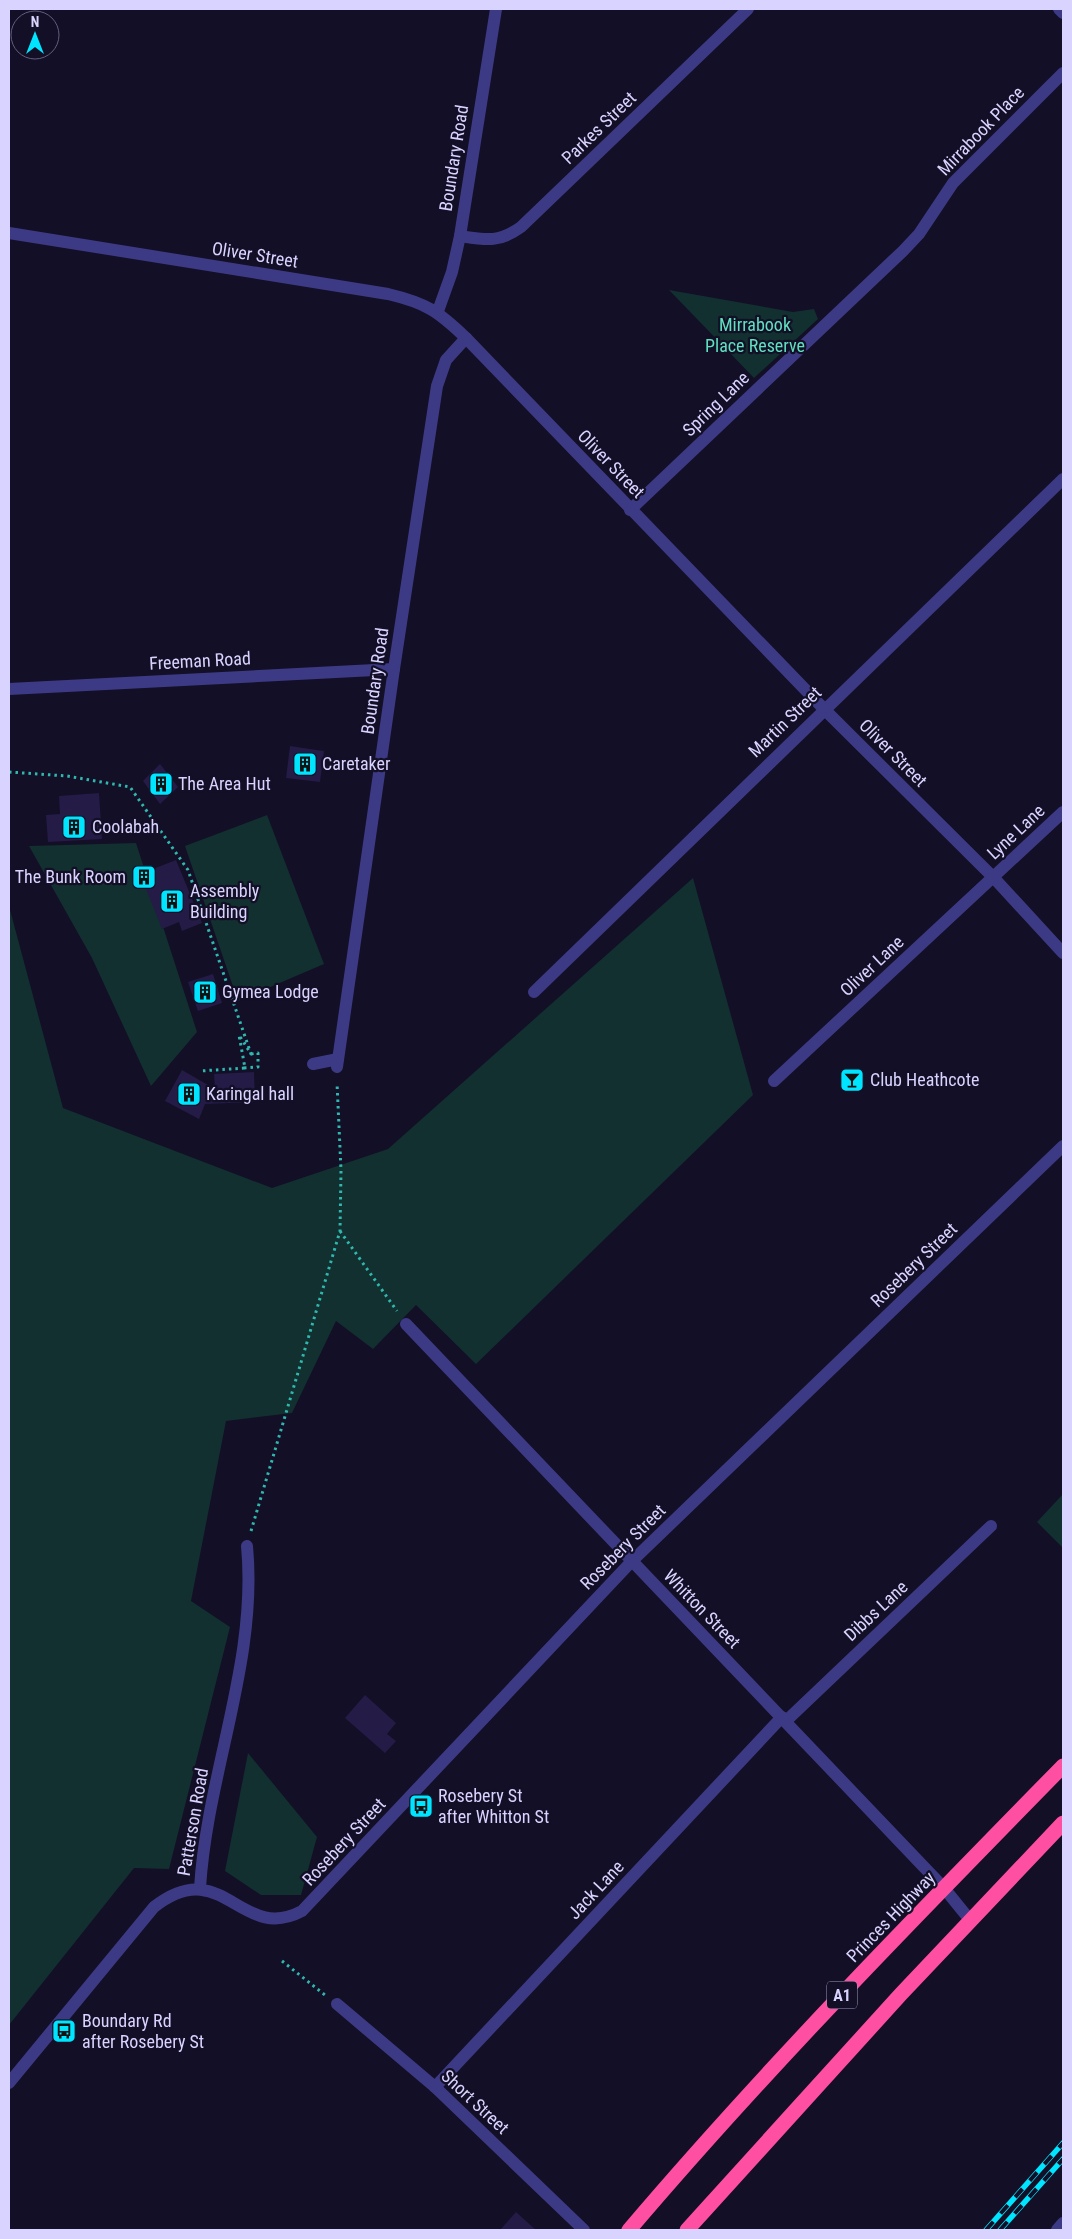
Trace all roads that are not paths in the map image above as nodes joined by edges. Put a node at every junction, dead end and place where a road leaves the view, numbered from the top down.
1 (496, 9) edge
2 (748, 9) edge
3 (1060, 9) edge
4 (1063, 13) edge
5 (1063, 73) edge
6 (9, 233) edge
7 (460, 236) junction
8 (847, 303) joint
9 (438, 311) junction
10 (466, 338) junction
11 (1063, 479) edge
12 (630, 510) junction
13 (394, 669) junction
14 (9, 689) edge
15 (824, 709) junction
16 (1063, 812) edge
17 (994, 878) junction
18 (1063, 953) edge
19 (534, 992) dead end
20 (313, 1064) dead end
21 (774, 1081) dead end
22 (1063, 1146) edge
23 (406, 1324) road end
24 (991, 1526) dead end
25 (247, 1546) road end
26 (632, 1561) junction
27 (784, 1719) junction
28 (1063, 1766) edge
29 (1063, 1823) edge
30 (200, 1888) junction
31 (944, 1888) junction
32 (970, 1920) junction
33 (337, 2004) road end
34 (9, 2083) edge
35 (435, 2087) junction
36 (1063, 2223) edge
37 (584, 2230) edge
38 (629, 2230) edge
39 (687, 2230) edge
40 (1057, 2230) edge

1 - 7 street, Boundary Road
2 - 7 street, Parkes Street
3 - 4 street
5 - 8 street, Mirrabook Place
6 - 9 street, Oliver Street
7 - 9 street, Boundary Road
8 - 12 street, Spring Lane
9 - 10 street, Oliver Street
10 - 12 street, Oliver Street
10 - 13 street, Boundary Road
11 - 15 street, Martin Street
12 - 15 street, Oliver Street
13 - 14 street, Freeman Road
13 - 20 street, Boundary Road
15 - 17 street, Oliver Street
15 - 19 street, Martin Street
16 - 17 street, Lyne Lane
17 - 18 street, Oliver Street
17 - 21 street, Oliver Lane
22 - 26 street, Rosebery Street
23 - 26 street, Whitton Street
24 - 27 street, Dibbs Lane
25 - 30 street, Patterson Road
26 - 27 street, Whitton Street
26 - 30 street, Rosebery Street
27 - 31 street, Whitton Street
27 - 35 street, Jack Lane
28 - 31 highway, Princes Highway / A1
29 - 32 highway, A1
30 - 34 street, Patterson Road
31 - 32 street, Whitton Street
31 - 38 highway, Princes Highway / A1
32 - 39 highway, A1
33 - 35 street, Short Street
35 - 37 street, Short Street
36 - 40 street

